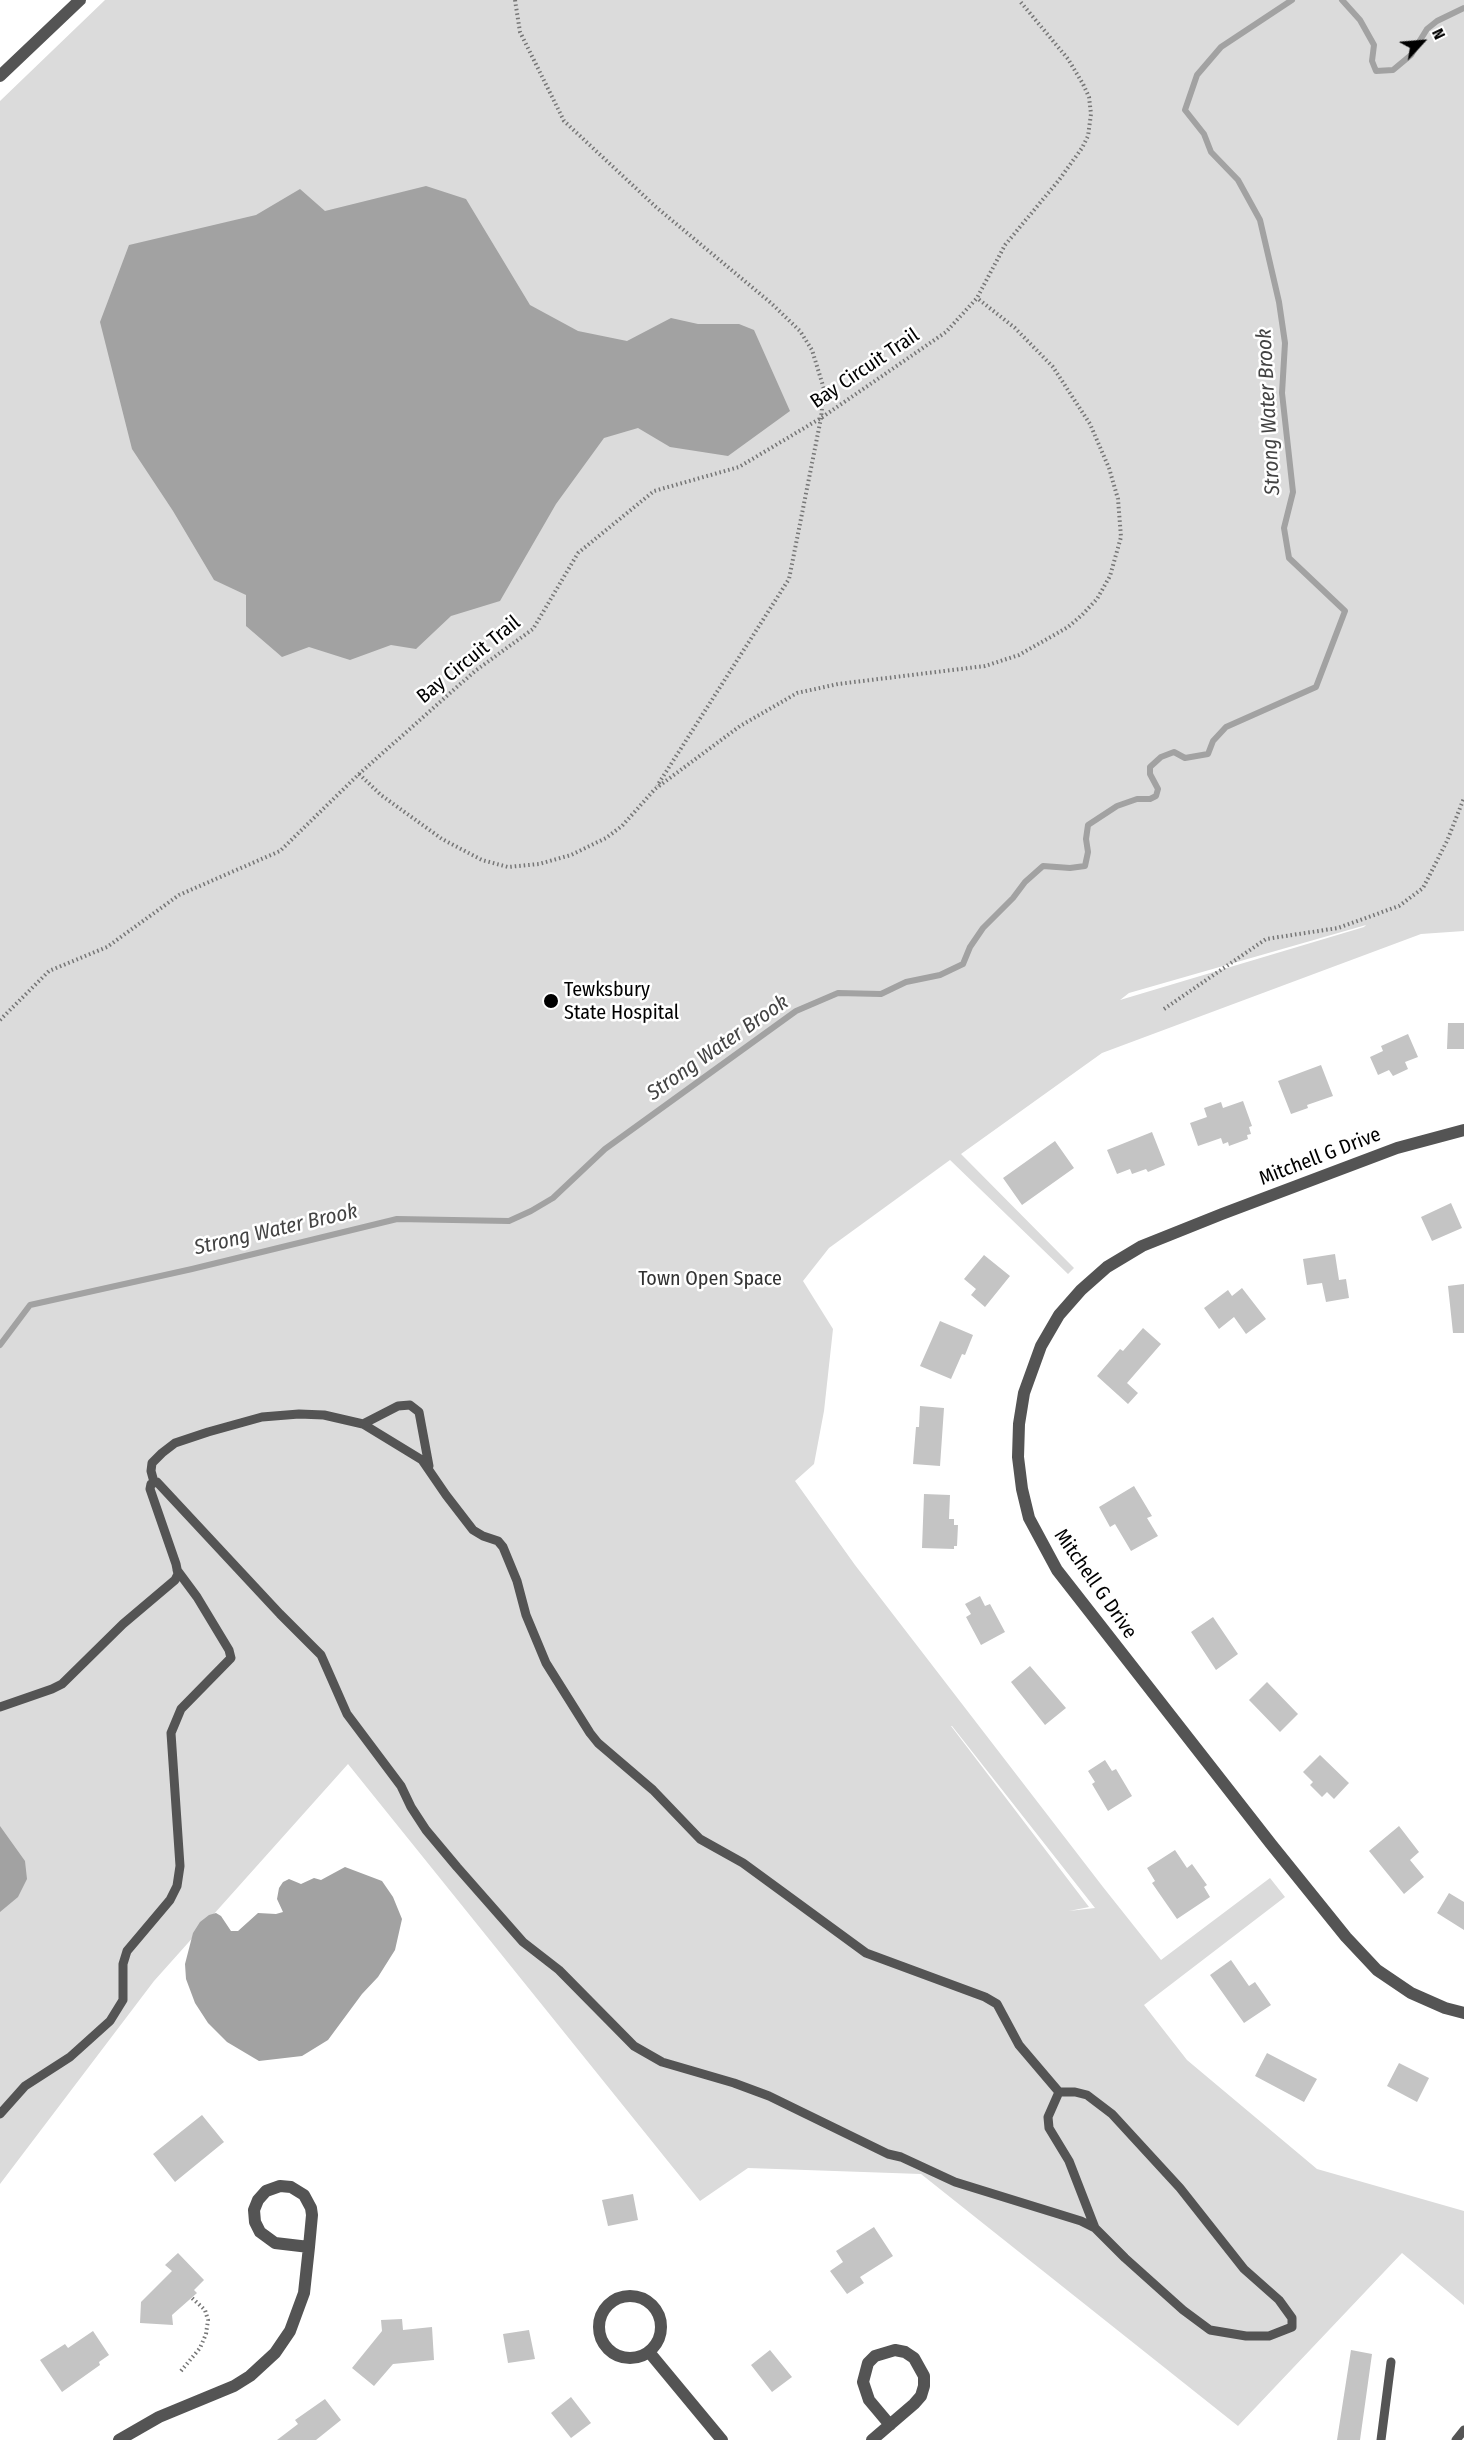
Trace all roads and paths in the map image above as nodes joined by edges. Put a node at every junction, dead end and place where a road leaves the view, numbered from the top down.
1 (80, 0) edge
2 (515, 0) edge
3 (1019, 0) edge
4 (0, 76) edge
5 (977, 298) junction
6 (821, 418) junction
7 (359, 774) junction
8 (655, 789) junction
9 (1464, 798) edge
10 (1164, 1009) dead end
11 (0, 1020) edge
12 (1464, 1130) edge
13 (363, 1424) junction
14 (429, 1468) junction
15 (154, 1482) junction
16 (177, 1570) junction
17 (0, 1707) edge
18 (1464, 2013) edge
19 (1059, 2092) junction
20 (0, 2114) edge
21 (1095, 2228) junction
22 (309, 2247) junction
23 (192, 2298) dead end
24 (649, 2352) junction
25 (1391, 2362) dead end
26 (180, 2371) dead end
27 (890, 2425) junction
28 (1464, 2430) edge
29 (119, 2440) edge
30 (722, 2440) edge
31 (872, 2440) edge
32 (1381, 2440) edge
33 (1456, 2440) edge

1 - 4 street
2 - 6 path
3 - 5 path, Bay Circuit Trail
5 - 6 path, Bay Circuit Trail
5 - 8 path
6 - 7 path, Bay Circuit Trail
6 - 8 path
7 - 8 path
7 - 11 path, Bay Circuit Trail
9 - 10 path
12 - 18 street, Mitchell G Drive
13 - 14 lane
13 - 14 lane
13 - 15 lane
14 - 19 lane
15 - 16 lane
15 - 21 lane
16 - 17 lane
16 - 20 lane
19 - 21 lane
19 - 21 lane
22 - 22 street
22 - 29 street
23 - 26 path
24 - 24 street
24 - 30 street
25 - 32 lane
27 - 27 street
27 - 31 street
28 - 33 lane

